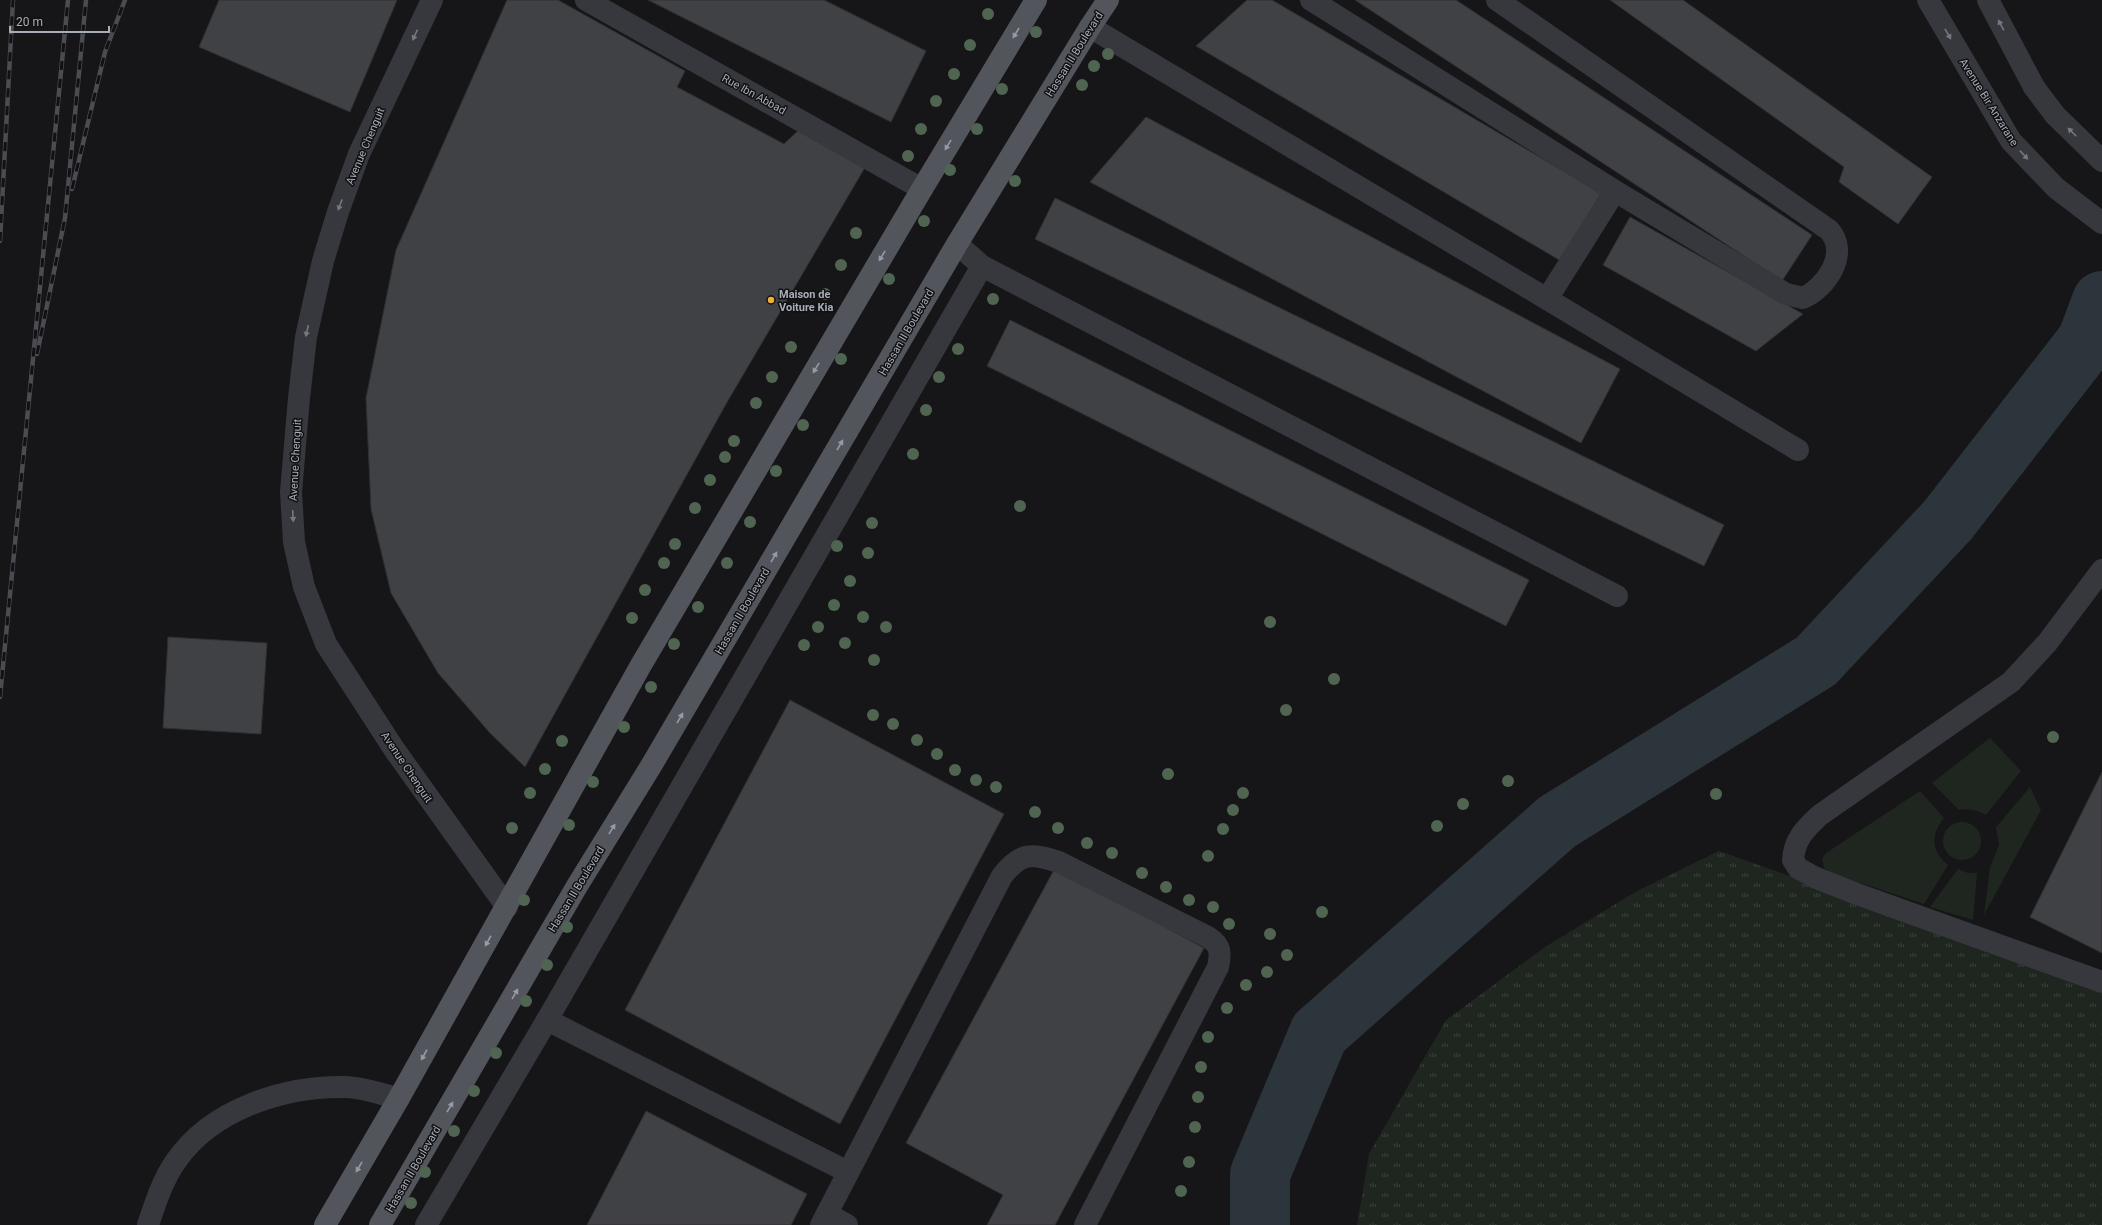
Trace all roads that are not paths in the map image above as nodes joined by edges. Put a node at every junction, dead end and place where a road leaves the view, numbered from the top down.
1 (432, 0) edge
2 (586, 0) edge
3 (1036, 0) edge
4 (1108, 0) edge
5 (1311, 0) edge
6 (1497, 0) edge
7 (1928, 0) edge
8 (1988, 0) edge
9 (1090, 27) junction
10 (2101, 160) edge
11 (922, 189) junction
12 (1615, 192) junction
13 (2097, 219) edge
14 (957, 244) junction
15 (982, 266) junction
16 (1547, 299) junction
17 (1798, 450) dead end
18 (2102, 570) edge
19 (1617, 596) dead end
20 (507, 907) junction
21 (2102, 982) edge
22 (547, 1020) junction
23 (399, 1098) junction
24 (848, 1172) junction
25 (824, 1220) edge
26 (148, 1225) edge
27 (325, 1225) edge
28 (380, 1225) edge
29 (426, 1225) edge
30 (847, 1225) edge
31 (1085, 1225) edge

1 -> 20 street, Avenue Chenguit
2 - 11 street, Rue Ibn Abbad
3 -> 11 main road
4 - 9 main road, Hassan II Boulevard
5 - 12 street
6 - 12 street
7 -> 13 street, Avenue Bir Anzarane
10 -> 8 street
9 - 14 main road, Hassan II Boulevard
9 - 16 street
11 -> 20 main road
12 - 16 street
14 - 15 street
28 -> 14 main road, Hassan II Boulevard
15 - 19 street
15 - 22 street
16 - 17 street
18 - 21 street
20 -> 23 main road
22 - 24 street
22 - 29 street
23 - 26 street
23 -> 27 main road
24 - 25 street
24 - 31 street
25 - 30 street

